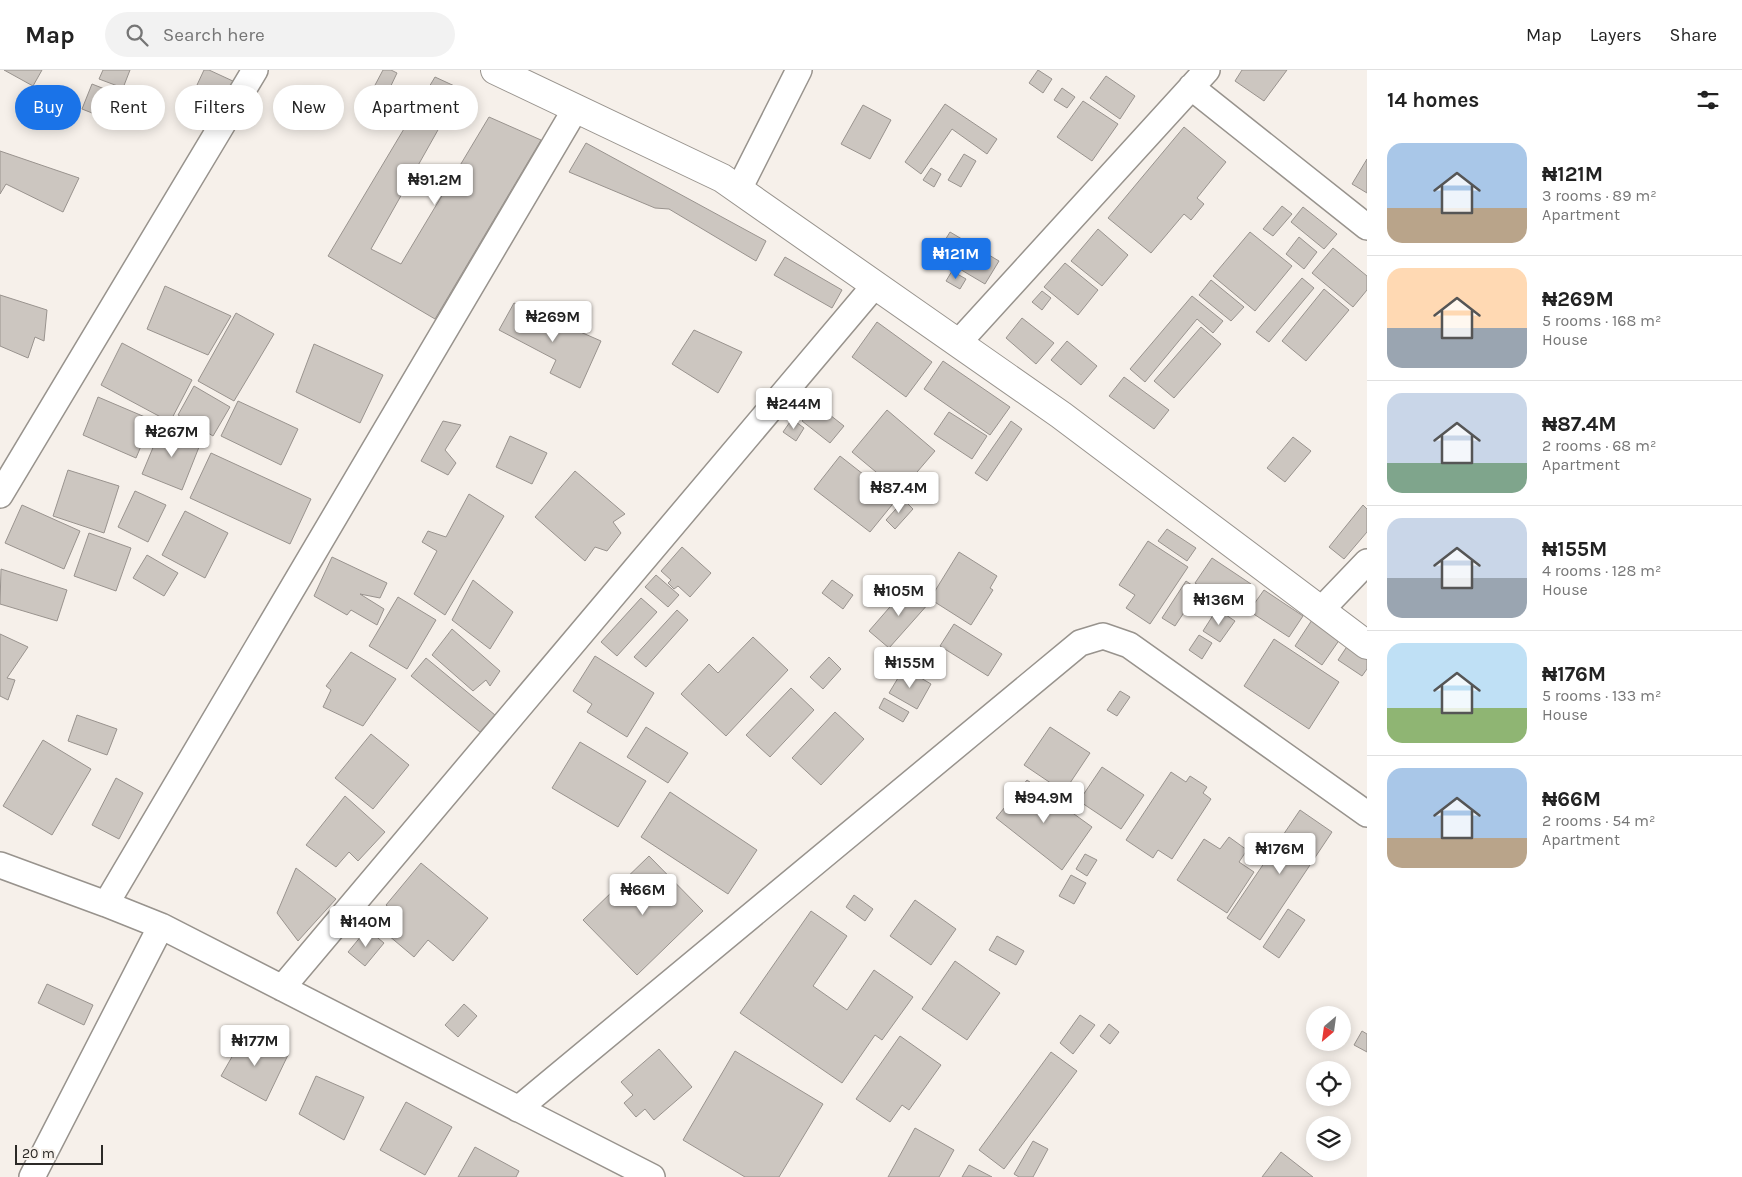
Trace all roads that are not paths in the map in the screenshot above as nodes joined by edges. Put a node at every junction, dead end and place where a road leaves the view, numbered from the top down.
1 (255, 70) edge
2 (496, 70) edge
3 (800, 70) edge
4 (1199, 79) edge
5 (576, 108) junction
6 (739, 189) junction
7 (1367, 227) edge
8 (875, 285) junction
9 (958, 343) junction
10 (0, 495) edge
11 (1367, 562) edge
12 (1321, 610) junction
13 (1367, 645) edge
14 (1367, 814) edge
15 (0, 865) edge
16 (106, 904) junction
17 (161, 926) junction
18 (282, 988) junction
19 (518, 1109) junction
20 (32, 1177) edge
21 (652, 1177) edge

1 - 10 street
2 - 5 street
3 - 6 street
4 - 7 street
4 - 9 street
5 - 6 street
5 - 16 street
6 - 8 street
8 - 9 street
8 - 18 street
9 - 12 street
11 - 12 street
12 - 13 street
14 - 19 street
15 - 16 street
16 - 17 street
17 - 18 street
17 - 20 street
18 - 19 street
19 - 21 street

